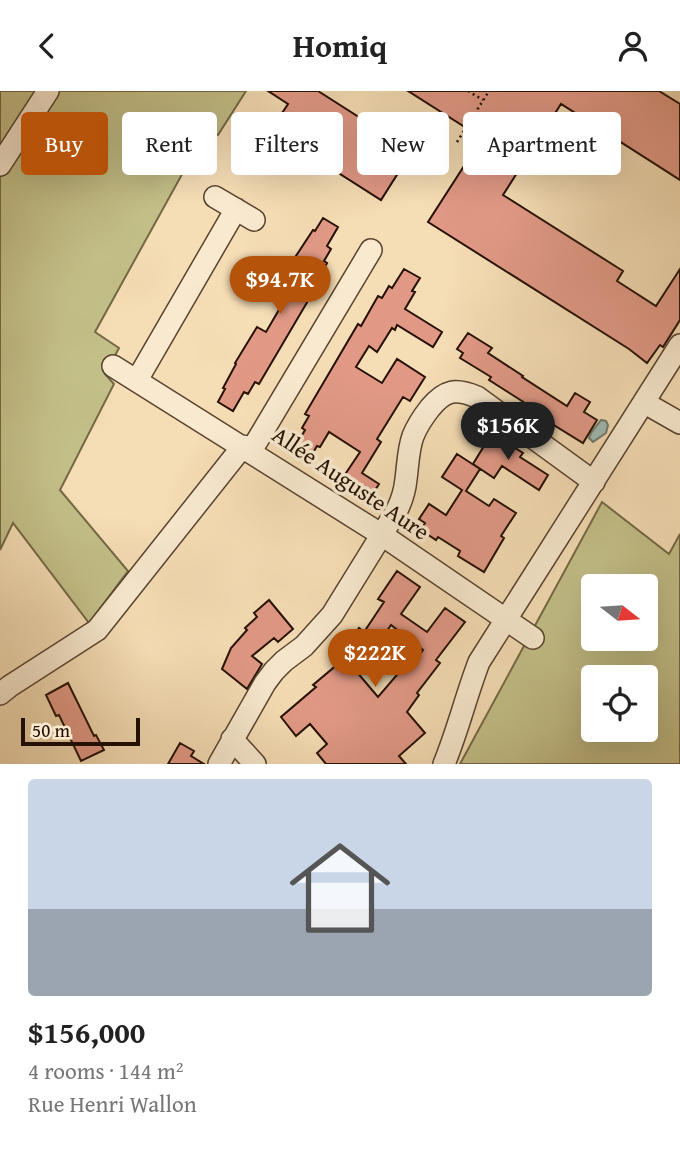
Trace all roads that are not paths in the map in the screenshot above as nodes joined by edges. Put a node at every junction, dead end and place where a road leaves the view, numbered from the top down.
1 (48, 91) edge
2 (0, 165) edge
3 (215, 197) dead end
4 (236, 209) junction
5 (254, 221) dead end
6 (370, 250) dead end
7 (680, 345) edge
8 (113, 366) dead end
9 (137, 380) junction
10 (645, 403) junction
11 (680, 423) edge
12 (247, 449) junction
13 (594, 482) junction
14 (382, 535) junction
15 (506, 620) junction
16 (533, 638) dead end
17 (0, 694) edge
18 (232, 739) junction
19 (219, 764) edge
20 (255, 764) edge
21 (444, 764) edge

1 - 2 street
3 - 4 street
4 - 5 street
4 - 9 street
6 - 12 street, Allée Auguste Aure
7 - 10 street
8 - 9 street
9 - 12 street
10 - 11 street
10 - 13 street
12 - 14 street, Allée Auguste Aure
12 - 17 street
13 - 14 street
13 - 15 street
14 - 15 street, Allée Auguste Aure
14 - 18 street
15 - 16 street, Allée Auguste Aure
15 - 21 street
18 - 19 street
18 - 20 street

